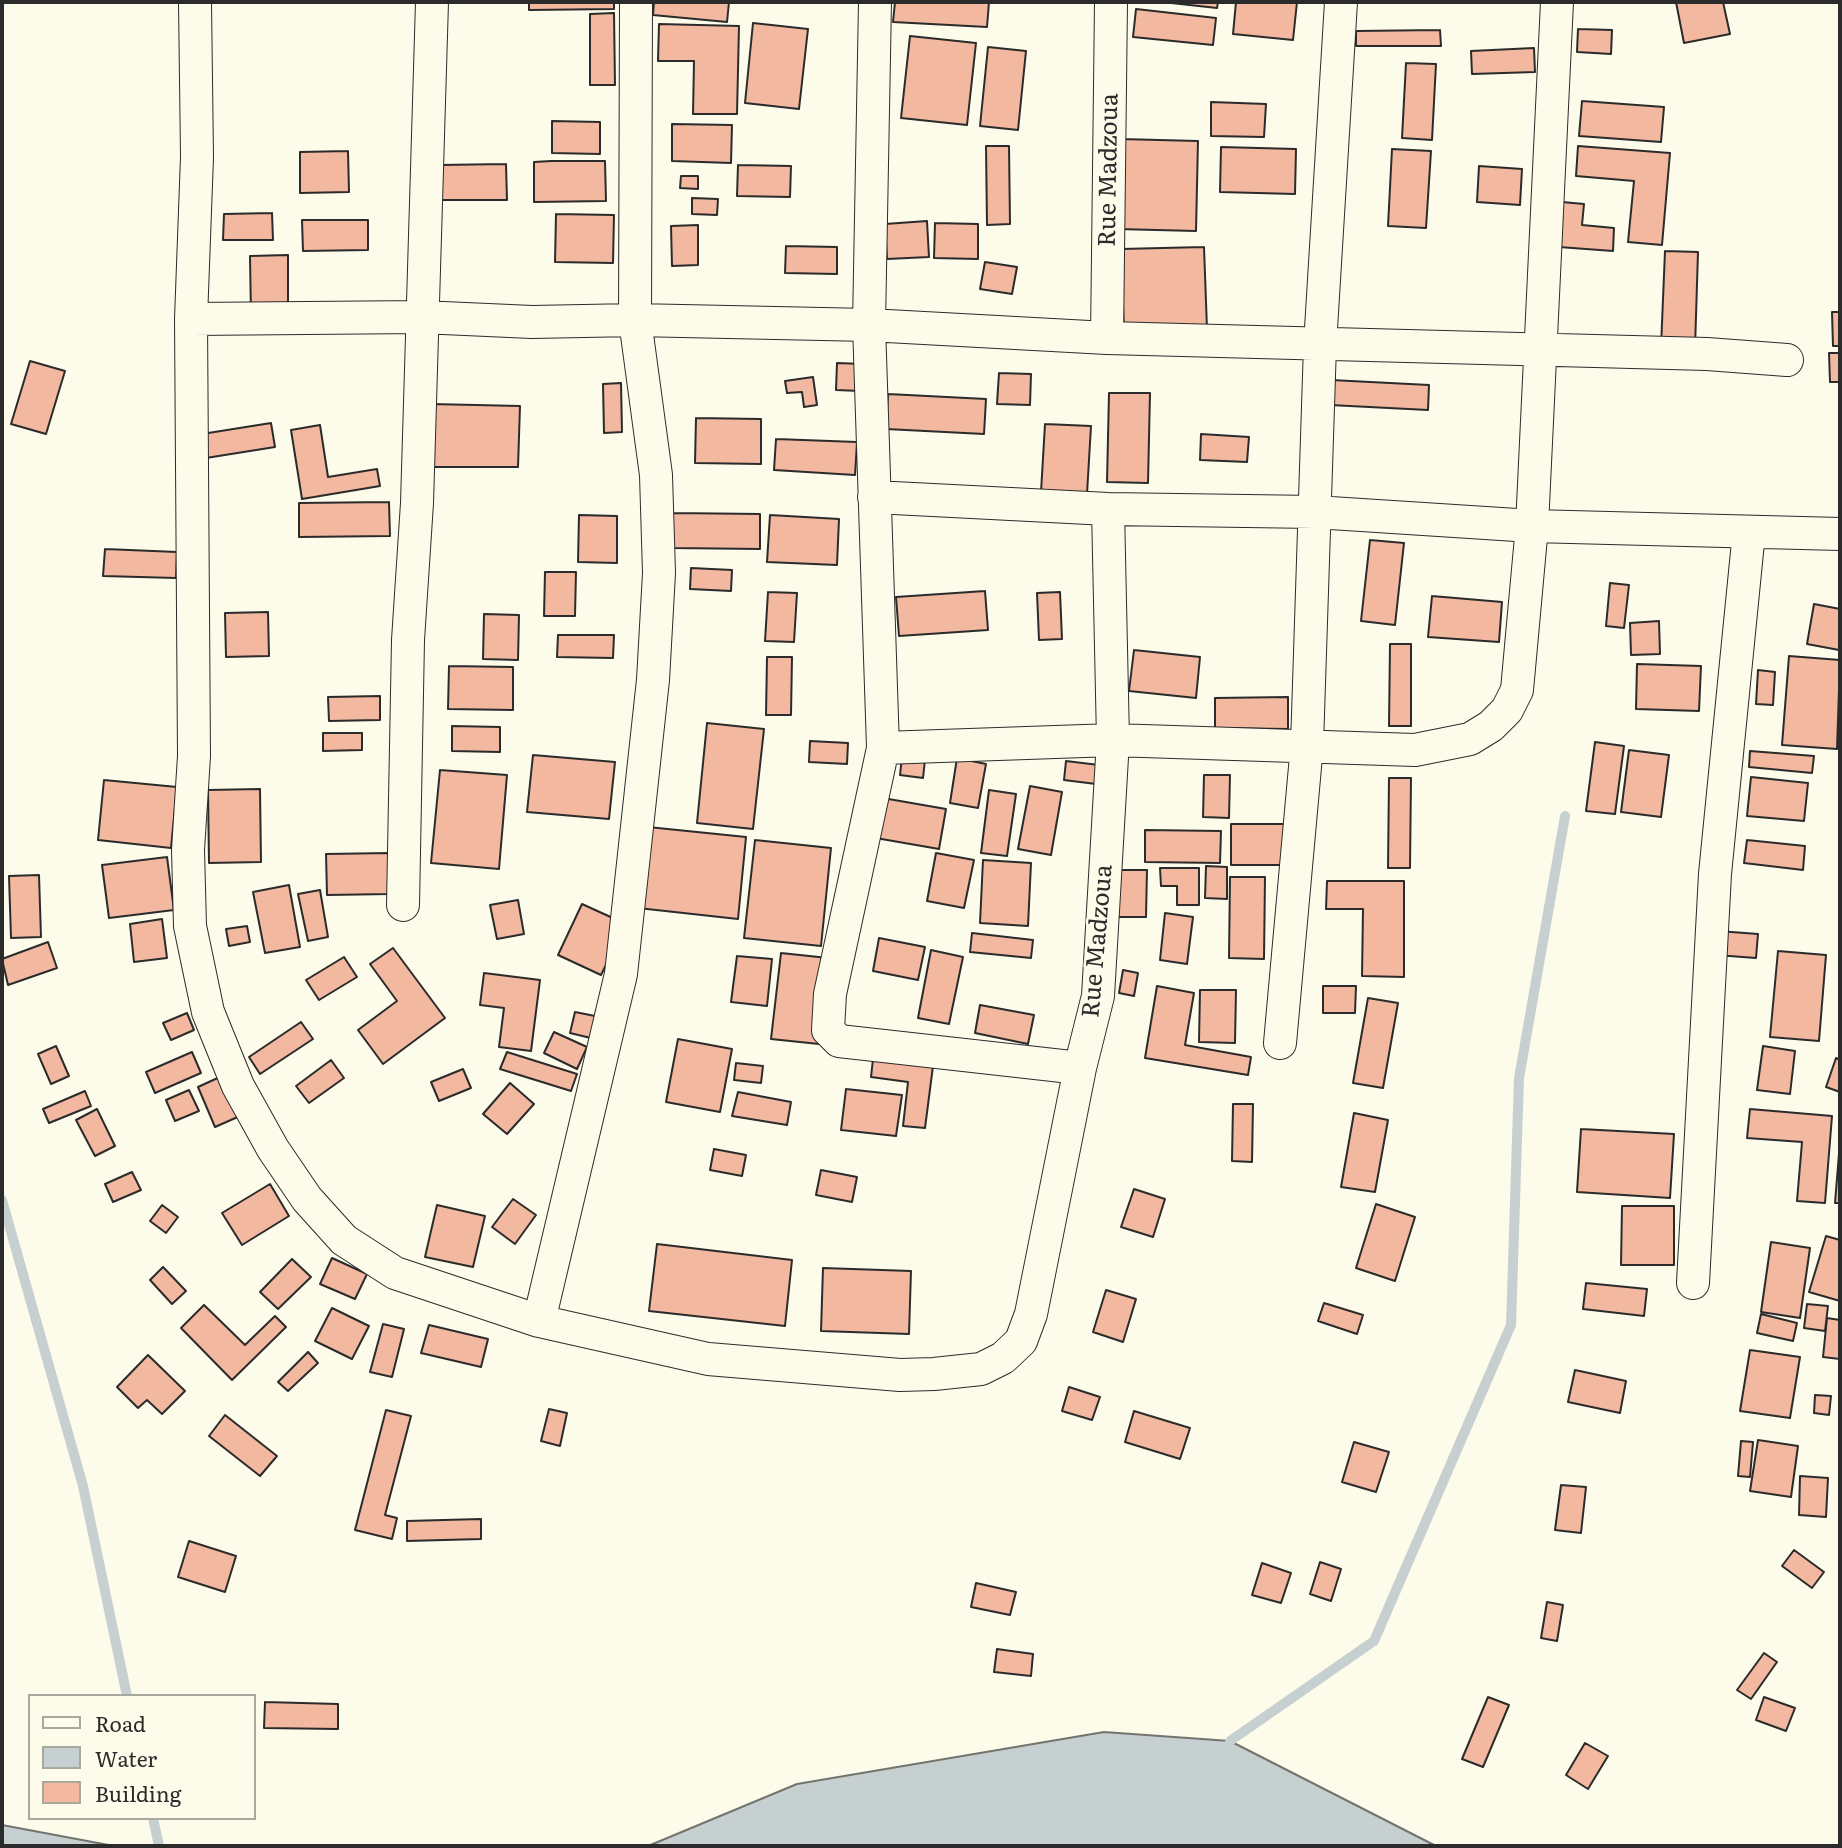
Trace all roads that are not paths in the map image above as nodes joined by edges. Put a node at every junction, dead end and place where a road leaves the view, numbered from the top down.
1 (195, 2) edge
2 (432, 2) edge
3 (636, 2) edge
4 (874, 2) edge
5 (1111, 2) edge
6 (1341, 2) edge
7 (1557, 2) edge
8 (421, 317) junction
9 (191, 319) junction
10 (635, 320) junction
11 (869, 325) junction
12 (1107, 338) junction
13 (1320, 345) junction
14 (1538, 351) junction
15 (1787, 359) dead end
16 (874, 497) junction
17 (1108, 509) junction
18 (1315, 512) junction
19 (1532, 526) junction
20 (1749, 532) junction
21 (1840, 534) edge
22 (1113, 740) junction
23 (1307, 745) junction
24 (883, 748) junction
25 (403, 905) dead end
26 (1280, 1044) dead end
27 (1080, 1068) junction
28 (1693, 1283) dead end
29 (539, 1321) junction

1 - 9 street
2 - 8 street
3 - 10 street
4 - 11 street
5 - 12 street, Rue Madzoua
6 - 13 street
7 - 14 street
8 - 9 street
8 - 10 street
8 - 25 street
9 - 29 street
10 - 11 street
10 - 29 street
11 - 12 street
11 - 16 street
12 - 13 street
13 - 14 street
13 - 18 street
14 - 15 street
14 - 19 street
16 - 17 street
16 - 24 street
17 - 18 street
17 - 22 street, Rue Madzoua
18 - 19 street
18 - 23 street
19 - 20 street
19 - 23 street
20 - 21 street
20 - 28 street
22 - 23 street
22 - 24 street
22 - 27 street, Rue Madzoua
23 - 26 street
24 - 27 street
27 - 29 street, Rue Madzoua

